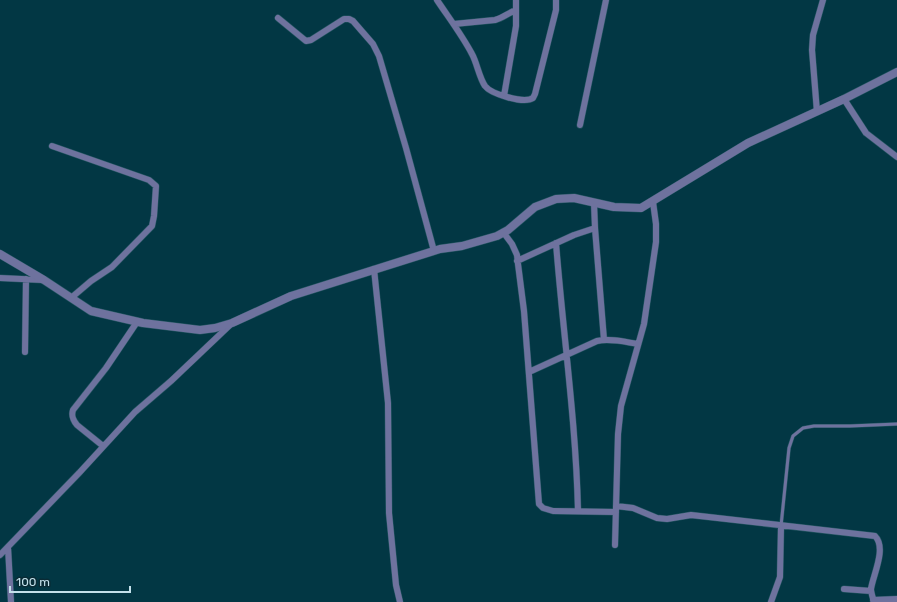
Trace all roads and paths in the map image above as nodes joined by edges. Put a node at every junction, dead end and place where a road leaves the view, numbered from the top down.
1 (437, 0) edge
2 (516, 0) edge
3 (556, 0) edge
4 (606, 0) edge
5 (823, 0) edge
6 (516, 10) junction
7 (278, 18) dead end
8 (454, 24) junction
9 (897, 72) edge
10 (504, 96) junction
11 (844, 99) junction
12 (816, 112) junction
13 (580, 125) dead end
14 (52, 146) dead end
15 (897, 157) edge
16 (653, 202) junction
17 (594, 203) junction
18 (595, 228) junction
19 (504, 232) junction
20 (556, 243) junction
21 (434, 251) junction
22 (0, 254) edge
23 (518, 261) junction
24 (374, 269) junction
25 (0, 278) edge
26 (26, 279) junction
27 (44, 280) junction
28 (71, 298) junction
29 (137, 322) junction
30 (232, 322) junction
31 (604, 340) junction
32 (638, 344) junction
33 (25, 352) dead end
34 (566, 355) junction
35 (529, 372) junction
36 (897, 424) edge
37 (103, 446) junction
38 (616, 509) junction
39 (578, 511) junction
40 (781, 526) junction
41 (615, 545) dead end
42 (8, 547) junction
43 (0, 555) edge
44 (844, 589) dead end
45 (871, 591) junction
46 (897, 599) edge
47 (874, 601) edge
48 (11, 602) edge
49 (400, 602) edge
50 (771, 602) edge

1 - 8 street
2 - 6 street
3 - 10 street
4 - 13 street
5 - 12 street
6 - 8 street
6 - 10 street
7 - 21 street
8 - 10 street
9 - 11 street
11 - 12 street
11 - 15 street
12 - 16 street
14 - 28 street
16 - 17 street
16 - 32 street
17 - 18 street
17 - 19 street
18 - 20 street
18 - 31 street
19 - 21 street
19 - 23 street
20 - 23 street
20 - 34 street
21 - 24 street
22 - 27 street
23 - 35 street
24 - 30 street
24 - 49 street
25 - 26 street
26 - 27 street
26 - 33 street
27 - 28 street
28 - 29 street
29 - 30 street
29 - 37 street
30 - 37 street
31 - 32 street
31 - 34 street
32 - 38 street
34 - 35 street
34 - 39 street
35 - 39 street
36 - 40 lane
37 - 42 street
38 - 39 street
38 - 40 street
38 - 41 street
40 - 45 street
40 - 50 street
42 - 43 street
42 - 48 street
44 - 45 street
45 - 47 street
46 - 47 street

